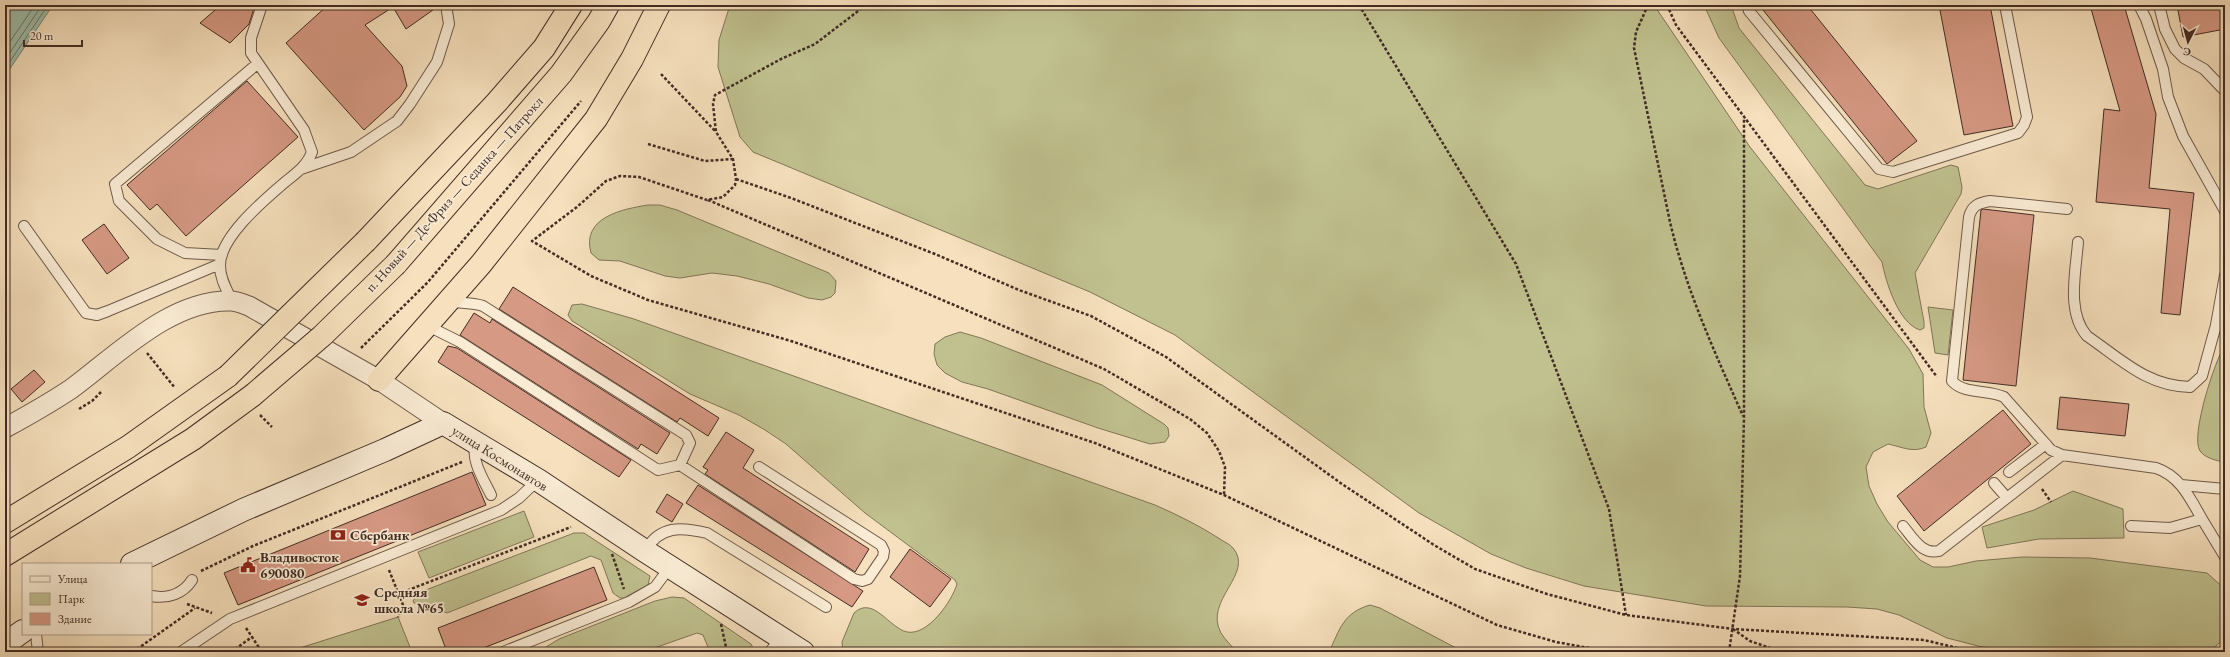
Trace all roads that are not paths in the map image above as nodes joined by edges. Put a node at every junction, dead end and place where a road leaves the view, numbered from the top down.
1 (262, 5) edge
2 (446, 5) edge
3 (571, 5) edge
4 (608, 5) edge
5 (659, 5) edge
6 (1747, 5) edge
7 (2005, 5) edge
8 (2139, 5) edge
9 (2159, 5) edge
10 (258, 64) junction
11 (2225, 91) edge
12 (301, 169) junction
13 (2067, 209) dead end
14 (2225, 211) edge
15 (24, 226) dead end
16 (2078, 242) dead end
17 (221, 260) junction
18 (2225, 275) edge
19 (232, 301) junction
20 (449, 301) junction
21 (426, 325) junction
22 (2220, 326) edge
23 (379, 380) junction
24 (443, 423) junction
25 (5, 428) edge
26 (2046, 444) junction
27 (476, 451) junction
28 (2062, 455) junction
29 (680, 466) junction
30 (759, 467) dead end
31 (2010, 472) dead end
32 (538, 480) junction
33 (1994, 483) dead end
34 (2181, 485) junction
35 (2225, 489) edge
36 (491, 495) dead end
37 (2007, 498) junction
38 (2202, 519) junction
39 (5, 522) edge
40 (1903, 526) dead end
41 (2131, 526) dead end
42 (645, 552) junction
43 (5, 555) edge
44 (2225, 557) edge
45 (134, 563) edge
46 (670, 567) junction
47 (192, 580) road end
48 (152, 597) edge
49 (826, 607) dead end
50 (22, 632) edge
51 (36, 635) edge
52 (5, 644) edge
53 (775, 645) edge
54 (38, 652) edge
55 (181, 652) edge
56 (503, 652) edge
57 (803, 652) edge

1 - 10 lane
2 - 12 lane
3 - 39 highway, п. Новый — Де-Фриз — Седанка — Патрокл, bridge
4 - 43 highway, п. Новый — Де-Фриз — Седанка — Патрокл, bridge
5 - 20 highway
6 - 7 lane
8 - 14 lane
9 - 11 lane
10 - 12 lane
10 - 17 lane
12 - 17 lane
13 - 26 lane
15 - 17 lane
16 - 22 lane
17 - 19 lane
18 - 22 lane
19 - 23 street
19 - 25 street
20 - 21 highway
20 - 29 lane
21 - 23 highway
21 - 29 lane
23 - 24 street
24 - 27 main road, улица Космонавтов
24 - 45 main road, улица Космонавтов
26 - 28 lane
26 - 31 lane
27 - 32 main road, улица Космонавтов
27 - 36 lane
28 - 34 lane
28 - 37 lane
29 - 30 lane
32 - 42 main road, улица Космонавтов
32 - 55 lane
33 - 37 lane
34 - 35 lane
34 - 38 lane
37 - 40 lane
38 - 41 lane
38 - 44 lane
42 - 46 main road, улица Космонавтов
42 - 49 lane
46 - 53 main road, улица Космонавтов
46 - 56 lane
47 - 48 lane
50 - 52 main road
51 - 54 lane
53 - 57 main road, улица Космонавтов

